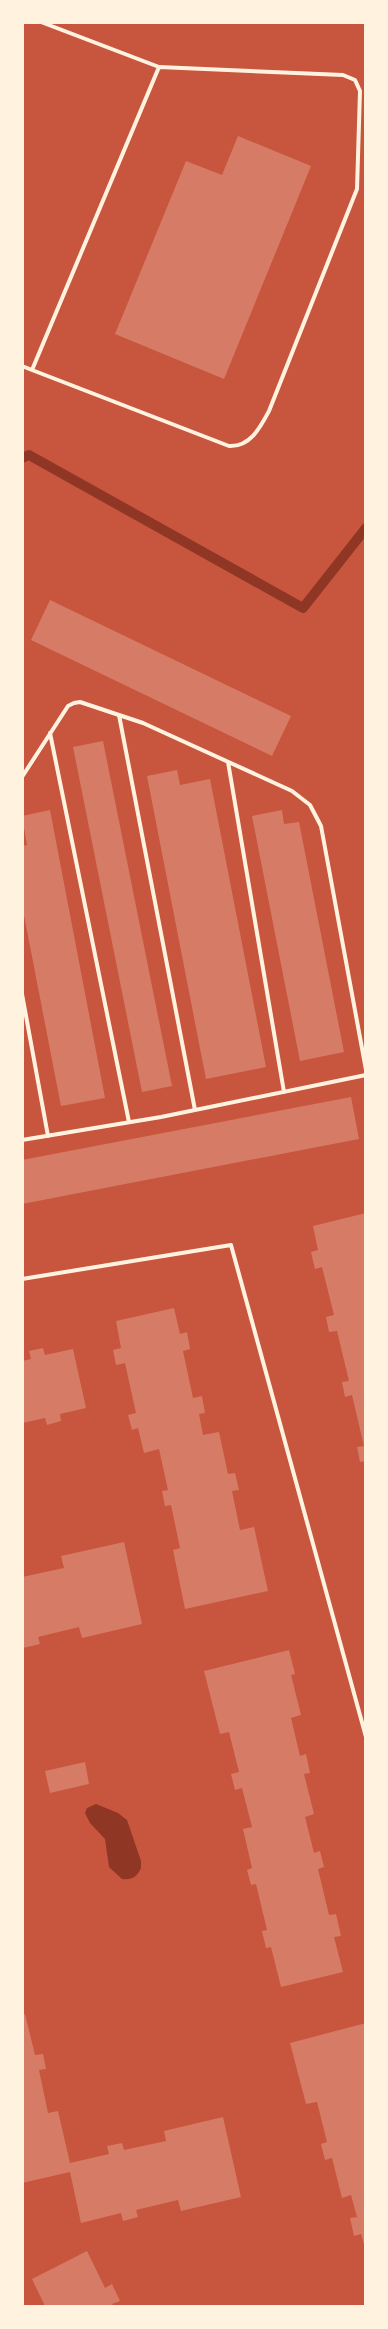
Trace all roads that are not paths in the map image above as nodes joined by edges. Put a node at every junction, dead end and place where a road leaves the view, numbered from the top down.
1 (42, 22) edge
2 (159, 67) junction
3 (22, 366) edge
4 (32, 370) junction
5 (120, 715) junction
6 (50, 733) junction
7 (228, 762) junction
8 (22, 777) edge
9 (22, 994) edge
10 (366, 1070) edge
11 (366, 1075) edge
12 (284, 1092) junction
13 (195, 1110) junction
14 (129, 1122) junction
15 (48, 1136) junction
16 (22, 1140) edge
17 (22, 1279) edge
18 (366, 1737) edge

1 - 2 lane
2 - 4 lane
2 - 4 lane
3 - 4 lane
5 - 6 lane
5 - 7 lane
5 - 13 lane
6 - 8 lane
6 - 14 lane
7 - 10 lane
7 - 12 lane
9 - 15 lane
11 - 12 lane
12 - 13 lane
13 - 14 lane
14 - 15 lane
15 - 16 lane
17 - 18 lane

